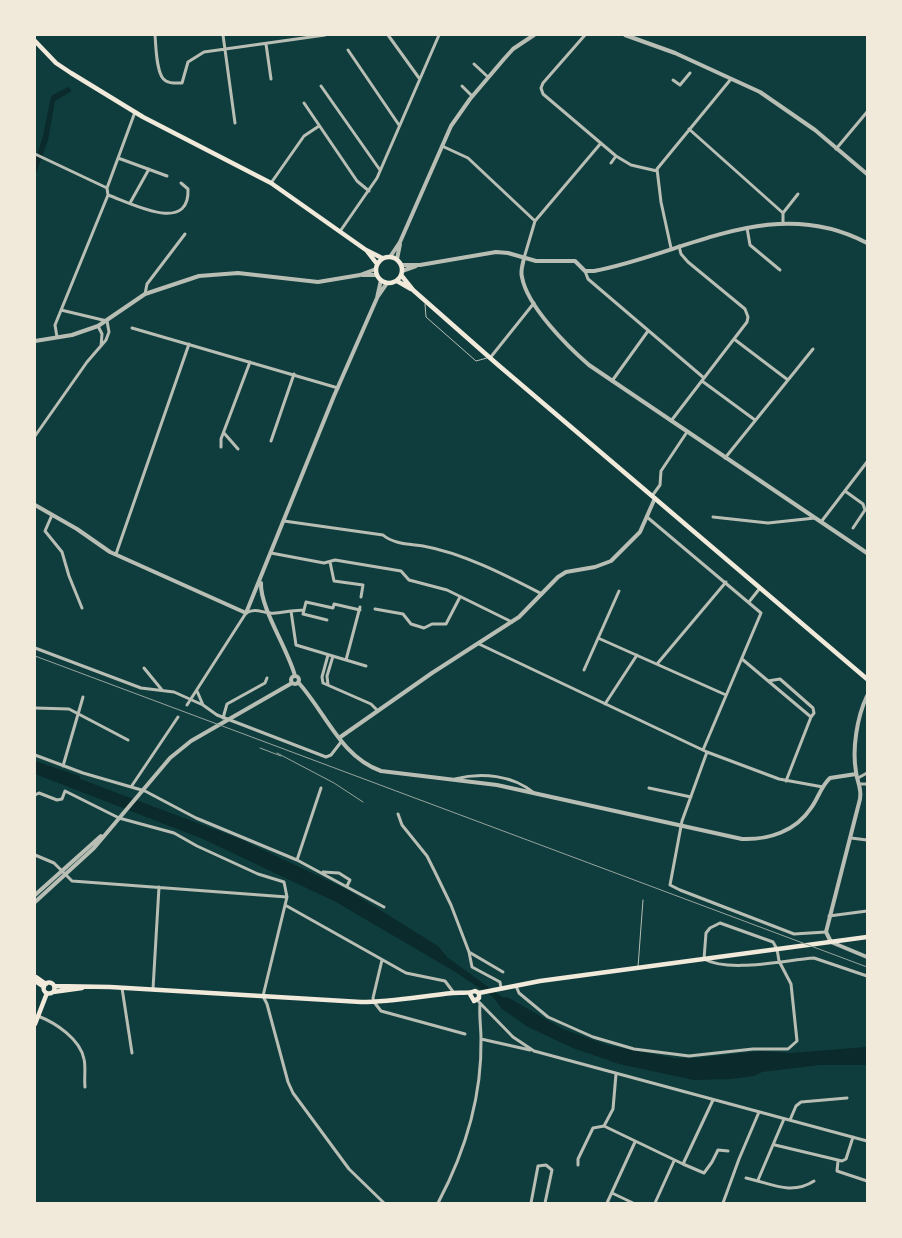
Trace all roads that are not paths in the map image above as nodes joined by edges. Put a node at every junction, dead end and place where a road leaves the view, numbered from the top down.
1 (155, 35) edge
2 (223, 35) edge
3 (325, 35) edge
4 (388, 35) edge
5 (439, 35) edge
6 (534, 35) edge
7 (585, 35) edge
8 (625, 35) edge
9 (35, 41) edge
10 (266, 44) junction
11 (225, 49) junction
12 (348, 50) dead end
13 (474, 64) dead end
14 (690, 73) dead end
15 (488, 77) junction
16 (271, 79) dead end
17 (420, 79) junction
18 (731, 79) junction
19 (673, 80) dead end
20 (321, 86) dead end
21 (462, 86) dead end
22 (472, 96) junction
23 (304, 103) dead end
24 (135, 112) junction
25 (867, 112) edge
26 (235, 123) dead end
27 (400, 125) junction
28 (319, 126) junction
29 (689, 129) junction
30 (601, 143) junction
31 (442, 146) junction
32 (836, 148) junction
33 (35, 154) edge
34 (616, 156) junction
35 (118, 158) junction
36 (611, 163) dead end
37 (149, 169) junction
38 (380, 170) junction
39 (657, 171) junction
40 (867, 174) edge
41 (167, 176) dead end
42 (181, 183) dead end
43 (271, 183) junction
44 (107, 188) junction
45 (369, 191) junction
46 (798, 194) dead end
47 (108, 195) junction
48 (130, 203) junction
49 (783, 212) junction
50 (535, 221) junction
51 (783, 223) junction
52 (748, 228) junction
53 (341, 230) junction
54 (185, 234) dead end
55 (400, 242) junction
56 (867, 243) edge
57 (679, 245) junction
58 (671, 248) junction
59 (366, 250) junction
60 (390, 257) junction
61 (382, 258) junction
62 (524, 258) junction
63 (397, 259) junction
64 (401, 265) junction
65 (420, 265) junction
66 (377, 267) junction
67 (780, 270) dead end
68 (585, 271) junction
69 (402, 273) junction
70 (360, 275) junction
71 (377, 275) junction
72 (381, 280) junction
73 (397, 280) junction
74 (388, 283) junction
75 (413, 290) junction
76 (145, 294) junction
77 (377, 298) junction
78 (424, 300) junction
79 (534, 303) junction
80 (61, 310) junction
81 (108, 321) junction
82 (98, 326) junction
83 (132, 328) dead end
84 (648, 331) junction
85 (57, 337) junction
86 (734, 339) junction
87 (35, 341) edge
88 (189, 344) junction
89 (101, 347) junction
90 (813, 349) dead end
91 (490, 358) junction
92 (250, 362) junction
93 (294, 374) junction
94 (703, 380) junction
95 (788, 380) junction
96 (612, 381) junction
97 (338, 388) junction
98 (756, 420) junction
99 (671, 421) junction
100 (224, 432) junction
101 (687, 432) junction
102 (35, 436) edge
103 (271, 441) dead end
104 (221, 447) dead end
105 (238, 449) dead end
106 (725, 458) junction
107 (867, 462) edge
108 (845, 491) junction
109 (653, 497) junction
110 (35, 505) edge
111 (52, 514) junction
112 (713, 516) dead end
113 (647, 517) junction
114 (815, 518) junction
115 (284, 521) junction
116 (821, 522) junction
117 (853, 528) dead end
118 (271, 553) junction
119 (867, 553) edge
120 (116, 554) junction
121 (330, 562) junction
122 (261, 580) junction
123 (726, 582) junction
124 (760, 588) junction
125 (619, 591) dead end
126 (542, 594) junction
127 (361, 597) dead end
128 (460, 597) junction
129 (749, 602) junction
130 (82, 608) dead end
131 (375, 609) dead end
132 (304, 610) junction
133 (291, 611) junction
134 (246, 613) junction
135 (269, 613) junction
136 (327, 620) dead end
137 (513, 622) junction
138 (598, 638) junction
139 (479, 644) junction
140 (35, 648) edge
141 (328, 655) junction
142 (637, 655) junction
143 (333, 656) junction
144 (742, 659) junction
145 (346, 660) junction
146 (657, 664) junction
147 (366, 666) dead end
148 (144, 668) dead end
149 (584, 670) dead end
150 (295, 676) junction
151 (267, 678) dead end
152 (867, 679) edge
153 (768, 681) junction
154 (292, 682) junction
155 (298, 682) junction
156 (328, 686) junction
157 (197, 690) junction
158 (162, 691) junction
159 (726, 695) junction
160 (867, 696) edge
161 (83, 697) dead end
162 (191, 699) junction
163 (606, 704) junction
164 (187, 705) dead end
165 (203, 705) junction
166 (35, 708) edge
167 (378, 711) junction
168 (78, 714) junction
169 (811, 717) junction
170 (178, 718) dead end
171 (222, 718) junction
172 (128, 740) dead end
173 (340, 740) junction
174 (702, 750) junction
175 (707, 752) junction
176 (35, 755) edge
177 (63, 766) junction
178 (867, 773) edge
179 (857, 776) junction
180 (450, 780) junction
181 (786, 780) junction
182 (860, 784) junction
183 (867, 784) edge
184 (131, 787) junction
185 (823, 787) junction
186 (321, 788) dead end
187 (649, 788) dead end
188 (141, 791) junction
189 (534, 793) junction
190 (35, 795) edge
191 (691, 797) junction
192 (398, 814) dead end
193 (119, 818) junction
194 (682, 825) junction
195 (108, 830) junction
196 (851, 838) junction
197 (867, 840) edge
198 (35, 856) edge
199 (297, 860) junction
200 (62, 870) junction
201 (320, 872) junction
202 (65, 875) junction
203 (346, 886) junction
204 (159, 887) junction
205 (35, 895) edge
206 (287, 897) junction
207 (643, 900) dead end
208 (35, 902) edge
209 (284, 905) junction
210 (384, 907) dead end
211 (867, 911) edge
212 (829, 916) junction
213 (826, 932) junction
214 (865, 938) edge
215 (469, 952) junction
216 (867, 957) edge
217 (704, 959) junction
218 (382, 960) junction
219 (779, 961) junction
220 (638, 968) junction
221 (503, 972) dead end
222 (867, 976) edge
223 (36, 979) edge
224 (45, 985) junction
225 (54, 986) junction
226 (516, 986) junction
227 (88, 987) junction
228 (122, 988) junction
229 (501, 988) junction
230 (153, 989) junction
231 (53, 992) junction
232 (481, 992) junction
233 (454, 993) junction
234 (47, 994) junction
235 (470, 994) junction
236 (263, 996) junction
237 (374, 1002) junction
238 (478, 1002) junction
239 (38, 1016) junction
240 (35, 1024) edge
241 (465, 1034) dead end
242 (481, 1039) junction
243 (534, 1051) junction
244 (132, 1053) dead end
245 (616, 1074) junction
246 (84, 1087) dead end
247 (847, 1098) dead end
248 (713, 1100) junction
249 (759, 1112) junction
250 (784, 1119) junction
251 (790, 1120) junction
252 (604, 1126) junction
253 (853, 1138) junction
254 (867, 1141) edge
255 (635, 1142) junction
256 (774, 1144) junction
257 (728, 1151) dead end
258 (674, 1161) junction
259 (838, 1161) junction
260 (683, 1164) junction
261 (578, 1166) dead end
262 (746, 1178) dead end
263 (758, 1180) junction
264 (814, 1181) dead end
265 (867, 1181) edge
266 (612, 1193) junction
267 (384, 1203) edge
268 (438, 1203) edge
269 (531, 1203) edge
270 (545, 1203) edge
271 (607, 1203) edge
272 (633, 1203) edge
273 (654, 1203) edge
274 (723, 1203) edge

1 - 11 street
2 - 11 street
3 - 10 street
4 - 17 street
5 - 17 street
6 - 15 street
7 - 30 street
8 - 18 street
9 - 24 main road
10 - 11 street
10 - 16 street
11 - 26 street
12 - 27 street
13 - 15 street
14 - 19 street
15 - 22 street
17 - 27 street
18 - 29 street
18 - 32 street
20 - 38 street
21 - 22 street
22 - 31 street
23 - 28 street
24 - 35 street
24 - 43 main road
25 - 32 street
27 - 38 street
28 - 43 street
28 - 45 street
29 - 39 street
29 - 49 street
30 - 34 street
30 - 50 street
31 - 50 street
31 - 55 street
32 - 40 street
33 - 44 street
34 - 36 street
34 - 39 street
35 - 37 street
35 - 44 street
37 - 41 street
37 - 48 street
38 - 45 street
39 - 58 street
42 - 48 street
43 - 53 main road
44 - 47 street
45 - 53 street
46 - 49 street
47 - 48 street
47 - 80 street
49 - 51 street
50 - 62 street
51 - 52 street
51 - 56 street
52 - 57 street
52 - 67 street
53 - 59 main road
54 - 76 street
55 - 60 street
55 - 63 street
57 - 58 street
57 - 86 street
58 - 68 street
59 - 61 main road
59 - 66 main road
60 - 61 main road
60 - 63 main road
61 - 66 main road
62 - 65 street
62 - 68 street
62 - 79 street
63 - 64 main road
64 - 65 street
64 - 69 main road
65 - 69 street
66 - 70 street
66 - 71 main road
68 - 84 street
69 - 73 main road
69 - 75 main road
70 - 71 street
70 - 76 street
71 - 72 main road
72 - 74 main road
72 - 77 street
73 - 74 main road
73 - 75 main road
74 - 77 street
75 - 78 main road
76 - 81 street
77 - 97 street
78 - 91 main road
78 - 91 lane
79 - 91 street
79 - 96 street
80 - 81 street
80 - 85 street
81 - 82 street
81 - 89 street
82 - 85 street
82 - 89 street
83 - 88 street
84 - 94 street
84 - 96 street
85 - 87 street
86 - 94 street
86 - 95 street
88 - 92 street
88 - 120 street
89 - 102 street
90 - 95 street
91 - 109 main road
92 - 93 street
92 - 100 street
93 - 97 street
93 - 103 street
94 - 98 street
94 - 99 street
95 - 98 street
96 - 99 street
97 - 115 street
98 - 106 street
99 - 101 street
100 - 104 street
100 - 105 street
101 - 106 street
101 - 109 street
106 - 114 street
107 - 108 street
108 - 116 street
108 - 117 street
109 - 113 street
109 - 124 main road
110 - 111 street
111 - 120 street
111 - 130 street
112 - 114 street
113 - 123 street
113 - 126 street
114 - 116 street
115 - 118 street
115 - 126 street
116 - 119 street
118 - 121 street
118 - 122 street
120 - 134 street
121 - 127 street
121 - 128 street
122 - 134 street
122 - 135 street
123 - 129 street
123 - 146 street
124 - 129 street
124 - 152 main road
125 - 138 street
126 - 137 street
128 - 131 street
128 - 137 street
129 - 144 street
132 - 133 street
132 - 136 street
132 - 145 street
133 - 135 street
133 - 141 street
134 - 135 street
134 - 157 street
135 - 150 street
137 - 139 street
138 - 142 street
138 - 149 street
139 - 163 street
139 - 167 street
140 - 158 street
141 - 143 street
141 - 156 street
142 - 146 street
142 - 163 street
143 - 145 street
143 - 156 street
144 - 153 street
144 - 159 street
145 - 147 street
146 - 159 street
148 - 158 street
150 - 154 street
150 - 155 street
151 - 171 street
153 - 169 street
153 - 169 street
154 - 155 street
154 - 188 street
155 - 173 street
156 - 167 street
157 - 162 street
157 - 165 street
158 - 162 street
159 - 174 street
160 - 179 street
161 - 168 street
162 - 164 street
162 - 165 street
163 - 174 street
165 - 171 street
166 - 168 street
167 - 173 street
168 - 172 street
168 - 177 street
169 - 181 street
170 - 184 street
171 - 173 street
173 - 180 street
174 - 175 street
175 - 181 street
175 - 191 street
176 - 177 street
177 - 184 street
178 - 179 street
179 - 182 street
179 - 185 street
180 - 189 street
180 - 189 street
181 - 185 street
182 - 183 street
182 - 196 street
184 - 188 street
185 - 194 street
186 - 199 street
187 - 191 street
188 - 193 street
188 - 199 street
189 - 194 street
190 - 193 street
191 - 194 street
192 - 215 street
193 - 195 street
193 - 206 street
194 - 213 street
195 - 200 street
195 - 202 street
196 - 197 street
196 - 212 street
198 - 200 street
199 - 201 street
200 - 202 street
200 - 205 street
201 - 203 street
201 - 203 street
202 - 204 street
202 - 208 street
203 - 210 street
204 - 206 street
204 - 230 street
206 - 209 street
207 - 220 lane
209 - 218 street
209 - 236 street
211 - 212 street
212 - 213 street
213 - 216 street
214 - 217 main road
215 - 221 street
215 - 229 street
217 - 219 street
217 - 219 street
217 - 220 main road
218 - 233 street
218 - 237 street
219 - 222 street
219 - 226 street
220 - 226 main road
223 - 224 main road
224 - 225 main road
224 - 234 main road
225 - 227 main road
225 - 231 main road
226 - 229 main road
227 - 228 main road
227 - 231 main road
228 - 230 main road
228 - 244 street
229 - 232 main road
230 - 236 main road
231 - 234 main road
232 - 235 main road
232 - 238 main road
233 - 235 main road
233 - 237 main road
234 - 239 main road
235 - 238 main road
236 - 237 main road
236 - 267 street
237 - 241 street
238 - 242 street
238 - 243 street
239 - 240 main road
239 - 246 street
242 - 243 street
242 - 268 street
243 - 245 street
245 - 248 street
245 - 252 street
247 - 251 street
248 - 249 street
248 - 260 street
249 - 250 street
249 - 274 street
250 - 251 street
250 - 256 street
251 - 253 street
252 - 255 street
252 - 261 street
253 - 254 street
253 - 259 street
255 - 258 street
255 - 266 street
256 - 259 street
256 - 263 street
257 - 260 street
258 - 260 street
258 - 273 street
259 - 265 street
262 - 263 street
263 - 264 street
266 - 271 street
266 - 272 street
269 - 270 street

